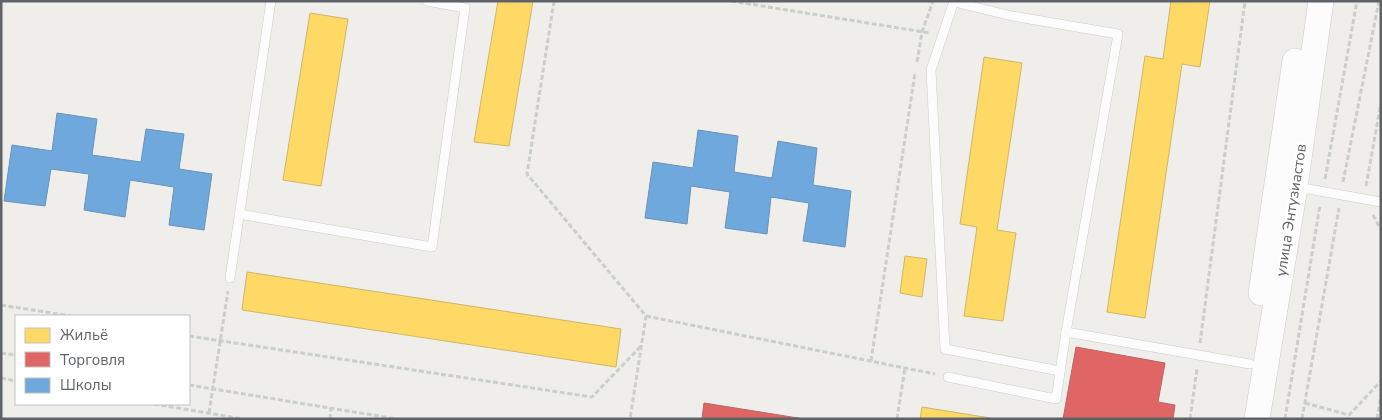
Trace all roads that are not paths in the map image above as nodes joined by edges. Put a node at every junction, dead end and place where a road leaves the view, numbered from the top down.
1 (271, 1) edge
2 (427, 1) edge
3 (1304, 1) edge
4 (1321, 1) edge
5 (954, 2) edge
6 (1296, 187) junction
7 (1381, 202) edge
8 (239, 214) junction
9 (230, 278) road end
10 (1066, 332) junction
11 (1250, 364) junction
12 (1060, 371) junction
13 (948, 377) road end
14 (1241, 419) edge
15 (1258, 419) edge

1 - 8 lane
2 - 8 lane
3 - 11 street
4 - 6 street, улица Энтузиастов
5 - 10 lane
5 - 12 lane
6 - 7 lane
6 - 15 street, улица Энтузиастов
8 - 9 lane
10 - 11 lane
10 - 12 lane
11 - 14 street
12 - 13 lane

